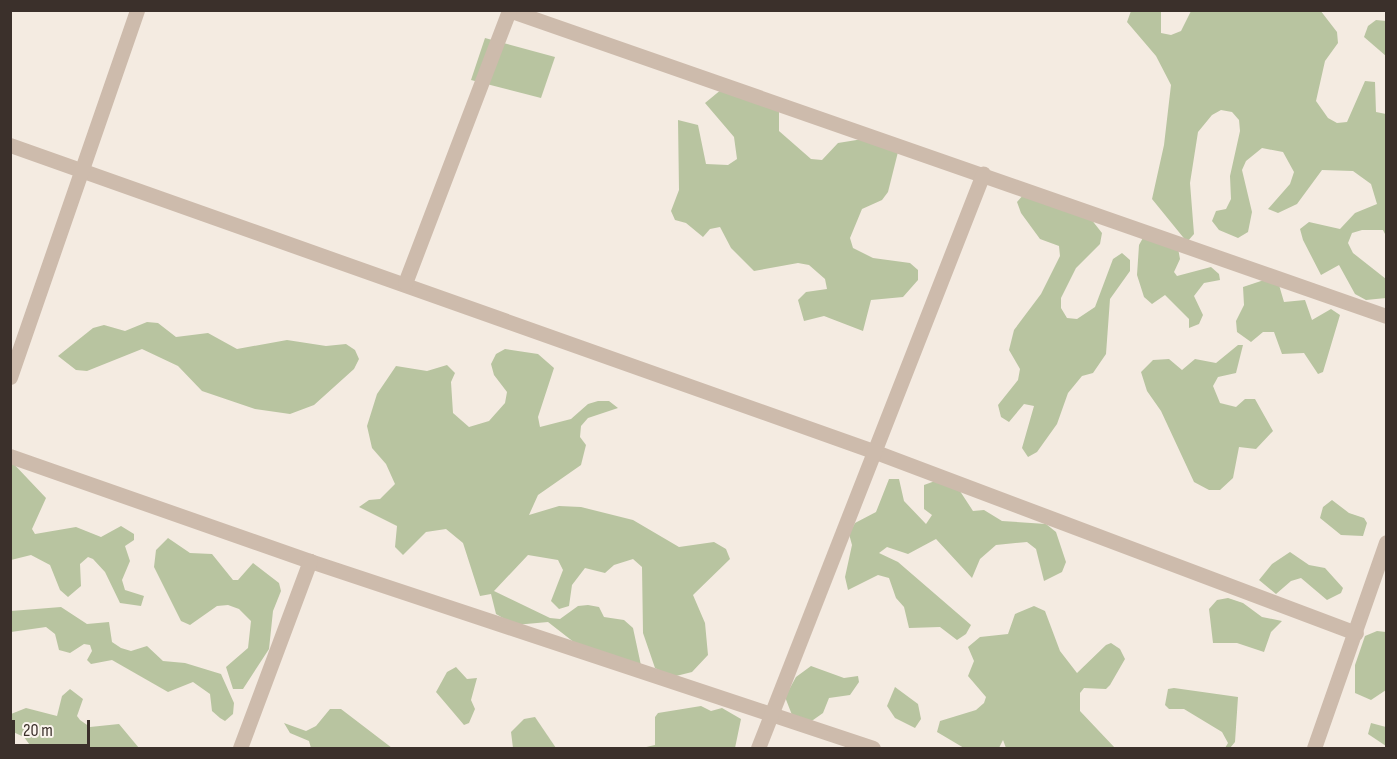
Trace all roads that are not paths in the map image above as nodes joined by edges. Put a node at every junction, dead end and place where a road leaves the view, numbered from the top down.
1 (137, 10) edge
2 (10, 145) edge
3 (80, 170) junction
4 (983, 174) junction
5 (405, 284) junction
6 (1386, 316) edge
7 (10, 377) edge
8 (873, 451) junction
9 (10, 456) edge
10 (1386, 542) edge
11 (310, 561) junction
12 (1356, 633) junction
13 (771, 712) junction
14 (240, 748) edge
15 (758, 748) edge
16 (873, 748) edge
17 (1314, 748) edge

1 - 3 street
2 - 3 street
3 - 5 street
3 - 7 street
4 - 5 street
4 - 6 street
4 - 8 street
5 - 8 street
8 - 12 street
8 - 13 street
9 - 11 street
10 - 12 street
11 - 13 street
11 - 14 street
12 - 17 street
13 - 15 street
13 - 16 street

